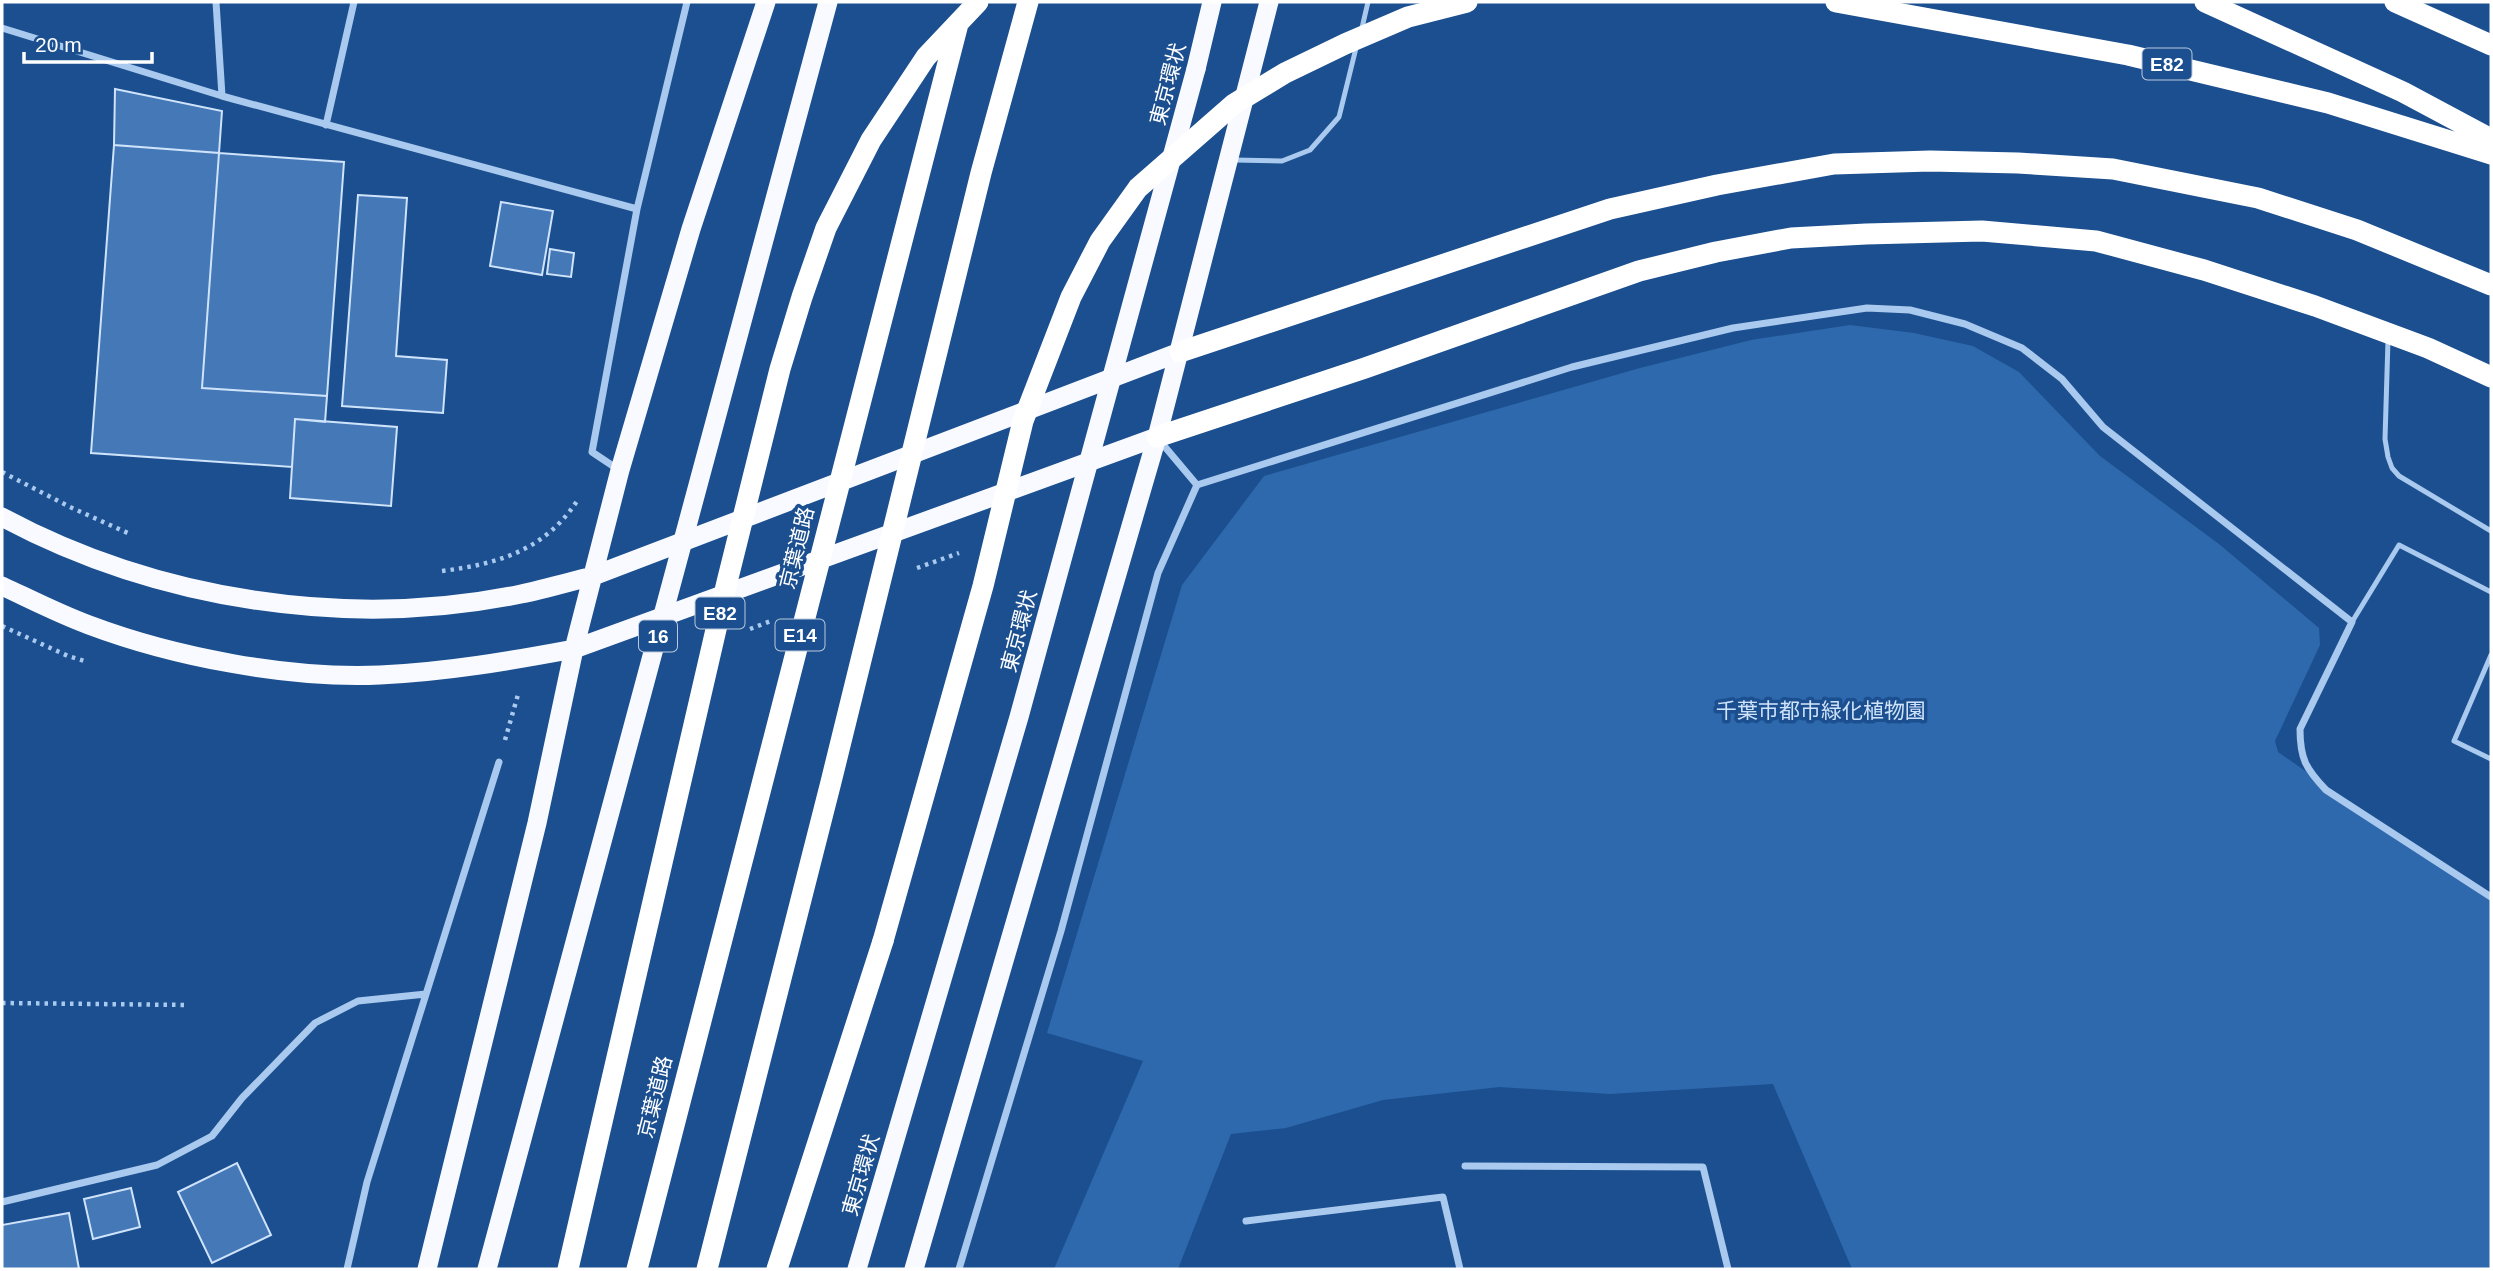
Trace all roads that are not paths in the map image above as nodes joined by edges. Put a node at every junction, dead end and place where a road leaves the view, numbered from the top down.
1 (216, 2) edge
2 (354, 2) edge
3 (687, 2) edge
4 (766, 2) edge
5 (828, 2) edge
6 (964, 2) edge
7 (978, 2) edge
8 (1028, 2) edge
9 (1212, 2) edge
10 (1269, 2) edge
11 (1368, 2) edge
12 (1467, 2) edge
13 (1836, 2) edge
14 (2205, 2) edge
15 (2395, 2) edge
16 (2, 20) edge
17 (2, 28) edge
18 (2491, 45) edge
19 (222, 96) junction
20 (326, 125) junction
21 (2491, 139) edge
22 (2491, 154) edge
23 (1228, 160) junction
24 (637, 208) junction
25 (2491, 285) edge
26 (2388, 333) junction
27 (1180, 352) junction
28 (2491, 377) edge
29 (1157, 438) junction
30 (620, 470) junction
31 (1196, 485) junction
32 (2, 517) edge
33 (2491, 531) edge
34 (593, 576) junction
35 (2, 586) edge
36 (2491, 593) edge
37 (2352, 622) junction
38 (574, 649) junction
39 (2491, 655) edge
40 (2491, 759) edge
41 (499, 762) road end
42 (2491, 897) edge
43 (426, 994) junction
44 (1465, 1166) dead end
45 (2, 1202) edge
46 (1246, 1221) dead end
47 (347, 1269) edge
48 (427, 1269) edge
49 (487, 1269) edge
50 (568, 1269) edge
51 (637, 1269) edge
52 (707, 1269) edge
53 (777, 1269) edge
54 (857, 1269) edge
55 (914, 1269) edge
56 (960, 1269) edge
57 (1460, 1269) edge
58 (1728, 1269) edge

1 - 19 street
2 - 20 street
3 - 24 street
4 - 30 highway
5 - 49 highway, 16, bridge
6 - 51 highway, 京葉道路 / E14, bridge
7 - 50 highway, E82, bridge
8 - 52 highway, bridge
9 - 54 highway, 東京環状, bridge
10 - 23 highway
11 - 23 lane
12 - 53 highway, bridge
13 - 22 highway, E82
14 - 21 highway
15 - 18 highway
16 - 17 street
17 - 19 street
19 - 20 street
20 - 24 street
23 - 27 highway
24 - 30 street
25 - 27 highway
26 - 28 highway
26 - 29 highway
26 - 33 lane
27 - 29 highway
27 - 34 highway
29 - 31 street
29 - 38 highway
29 - 55 highway
30 - 34 highway
31 - 37 street
31 - 56 street
32 - 34 highway
34 - 38 highway
35 - 38 highway
36 - 37 lane
37 - 42 street
38 - 48 highway
39 - 40 lane
41 - 43 street
43 - 45 street
43 - 47 street
44 - 58 street
46 - 57 street

